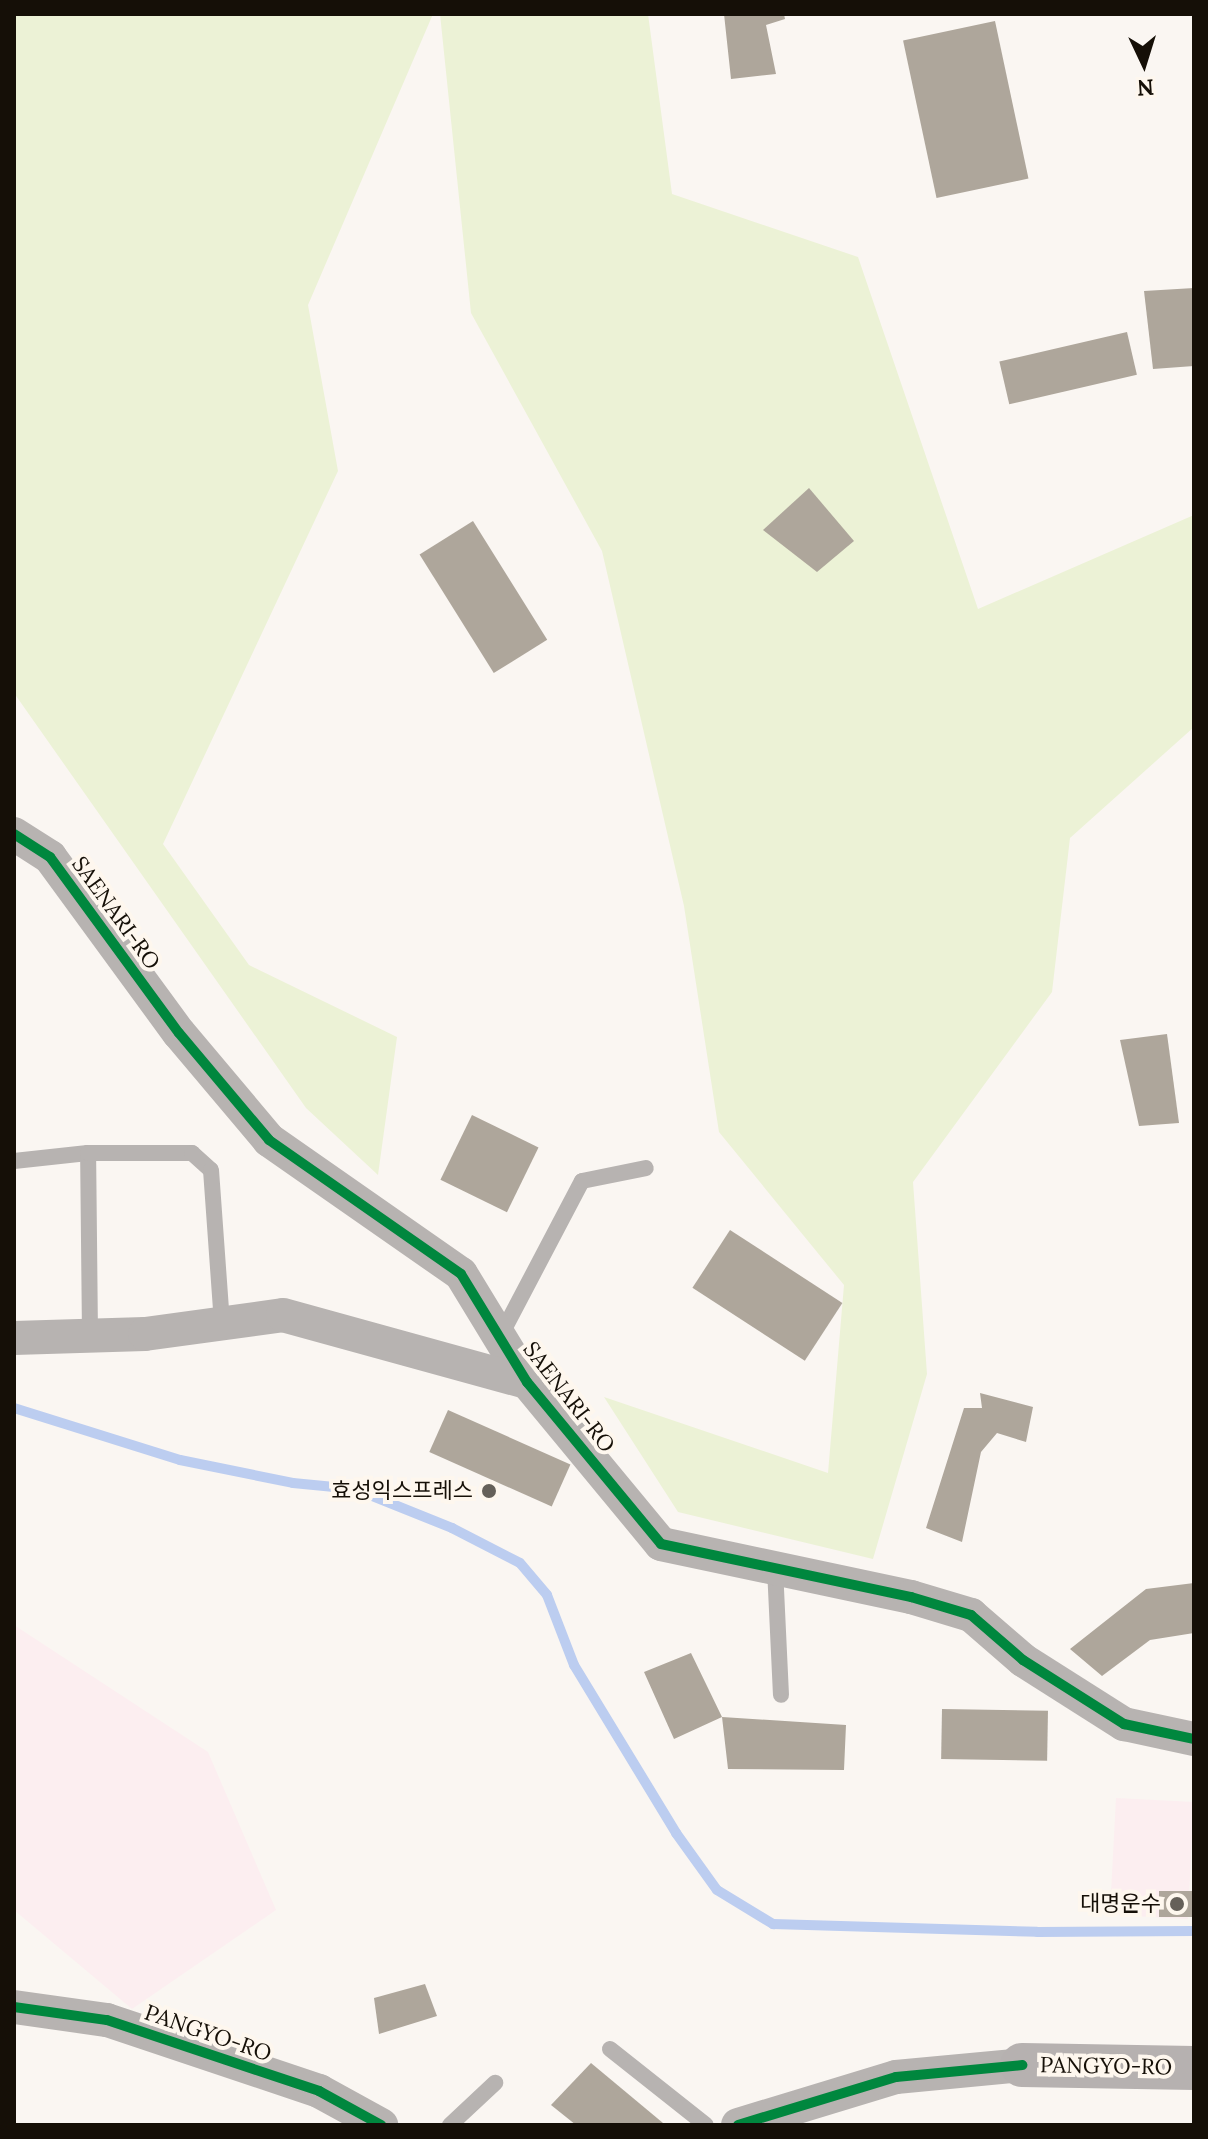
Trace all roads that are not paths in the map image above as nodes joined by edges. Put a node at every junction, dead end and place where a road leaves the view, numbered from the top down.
1 (14, 834) edge
2 (88, 1153) junction
3 (14, 1161) edge
4 (646, 1168) dead end
5 (222, 1324) junction
6 (90, 1335) junction
7 (500, 1337) junction
8 (14, 1338) edge
9 (527, 1382) junction
10 (775, 1568) junction
11 (781, 1695) dead end
12 (1194, 1739) edge
13 (14, 2007) edge
14 (610, 2049) dead end
15 (1022, 2065) joint
16 (1194, 2068) edge
17 (495, 2083) dead end
18 (381, 2125) edge
19 (450, 2125) edge
20 (706, 2125) edge
21 (738, 2125) edge

1 - 7 street, SAENARI-RO
2 - 3 lane
2 - 5 lane
2 - 6 lane
4 - 7 lane
5 - 6 street
5 - 9 street
6 - 8 street
7 - 9 street, SAENARI-RO
9 - 10 street, SAENARI-RO
10 - 11 lane
10 - 12 street, SAENARI-RO
13 - 18 street, PANGYO-RO
14 - 20 lane
15 - 16 main road, PANGYO-RO
15 - 21 street, PANGYO-RO
17 - 19 lane

